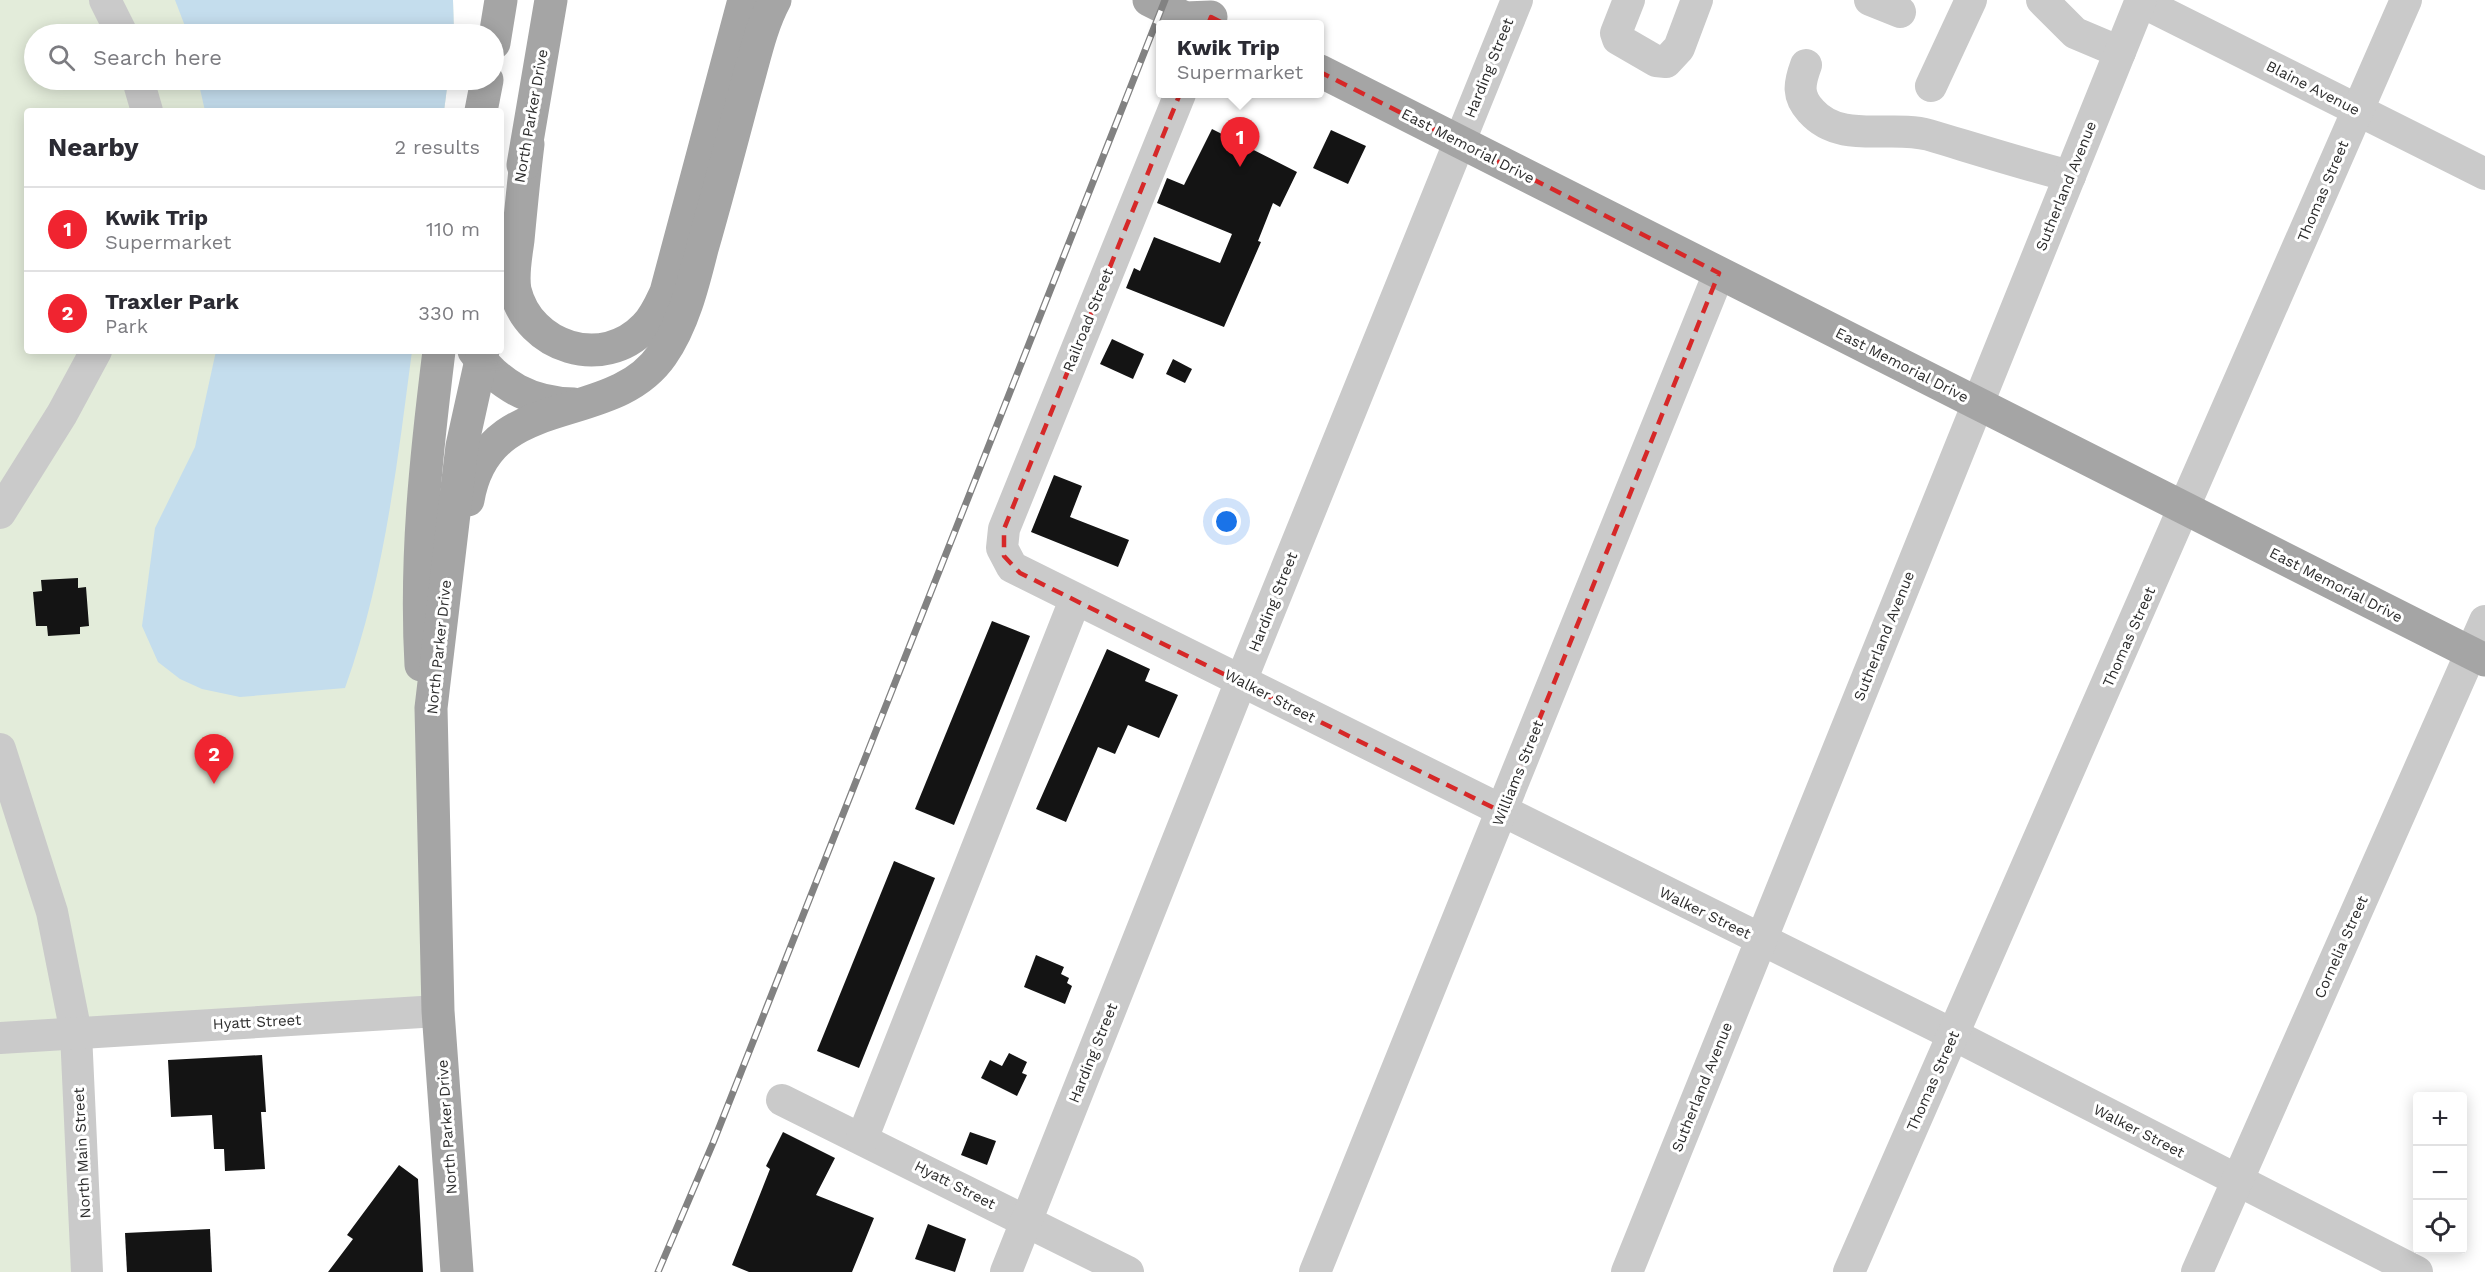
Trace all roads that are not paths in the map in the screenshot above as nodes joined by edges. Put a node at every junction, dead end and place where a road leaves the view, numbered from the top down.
1 (105, 0) edge
2 (484, 0) edge
3 (501, 0) edge
4 (551, 0) edge
5 (744, 0) edge
6 (775, 0) edge
7 (1149, 0) edge
8 (1517, 0) edge
9 (1629, 0) edge
10 (1697, 0) edge
11 (1870, 0) edge
12 (1971, 0) edge
13 (2042, 0) edge
14 (2406, 0) edge
15 (2140, 1) edge
16 (1900, 12) dead end
17 (1212, 13) edge
18 (117, 24) edge
19 (484, 24) edge
20 (497, 24) edge
21 (2120, 52) junction
22 (1806, 65) dead end
23 (1324, 73) edge
24 (1931, 86) dead end
25 (141, 90) edge
26 (1178, 98) edge
27 (146, 108) edge
28 (2358, 110) junction
29 (1460, 142) junction
30 (528, 144) junction
31 (2485, 174) edge
32 (2070, 176) junction
33 (504, 253) edge
34 (1719, 273) junction
35 (94, 354) edge
36 (439, 354) edge
37 (479, 354) edge
38 (580, 404) junction
39 (1979, 404) junction
40 (2185, 509) junction
41 (0, 513) edge
42 (1002, 548) joint
43 (448, 568) junction
44 (1075, 600) junction
45 (2485, 621) edge
46 (2478, 656) edge
47 (1241, 681) junction
48 (0, 749) edge
49 (1502, 812) junction
50 (1761, 940) junction
51 (437, 946) junction
52 (438, 1011) junction
53 (76, 1033) junction
54 (1954, 1035) junction
55 (0, 1038) edge
56 (782, 1100) dead end
57 (862, 1139) junction
58 (2237, 1182) junction
59 (1026, 1221) junction
60 (87, 1272) edge
61 (457, 1272) edge
62 (1006, 1272) edge
63 (1128, 1272) edge
64 (1315, 1272) edge
65 (1627, 1272) edge
66 (1849, 1272) edge
67 (2197, 1272) edge
68 (2417, 1272) edge

1 - 18 street
2 - 19 main road
3 - 20 main road
4 - 30 main road, North Parker Drive
5 - 30 main road
6 - 38 main road
7 - 17 main road
8 - 29 street, Harding Street
9 - 10 street
11 - 16 street
12 - 24 street
13 - 21 street
14 - 28 street, Thomas Street
15 - 21 street, Sutherland Avenue
15 - 28 street, Blaine Avenue
21 - 32 street, Sutherland Avenue
22 - 32 street
23 - 29 main road, East Memorial Drive
25 - 27 street
26 - 42 street, Railroad Street
28 - 31 street, Blaine Avenue
28 - 40 street, Thomas Street
29 - 34 main road, East Memorial Drive
29 - 47 street, Harding Street
30 - 33 main road, North Parker Drive
32 - 39 street, Sutherland Avenue
34 - 39 main road, East Memorial Drive
34 - 49 street, Williams Street
35 - 41 street
36 - 51 main road, North Parker Drive
37 - 38 main road
37 - 43 main road, North Parker Drive
38 - 43 main road
39 - 40 main road, East Memorial Drive
39 - 50 street, Sutherland Avenue
40 - 46 main road, East Memorial Drive
40 - 54 street, Thomas Street
42 - 44 street, Walker Street
43 - 51 main road, North Parker Drive
44 - 47 street, Walker Street
44 - 57 street
45 - 46 street, Cornelia Street
46 - 58 street, Cornelia Street
47 - 49 street, Walker Street
47 - 59 street, Harding Street
48 - 53 street, North Main Street
49 - 50 street, Walker Street
49 - 64 street, Williams Street
50 - 54 street, Walker Street
50 - 65 street, Sutherland Avenue
51 - 52 main road, North Parker Drive
52 - 53 street, Hyatt Street
52 - 61 main road, North Parker Drive
53 - 55 street, Hyatt Street
53 - 60 street, North Main Street
54 - 58 street, Walker Street
54 - 66 street, Thomas Street
56 - 57 street, Hyatt Street
57 - 59 street, Hyatt Street
58 - 67 street, Cornelia Street
58 - 68 street, Walker Street
59 - 62 street, Harding Street
59 - 63 street, Hyatt Street

